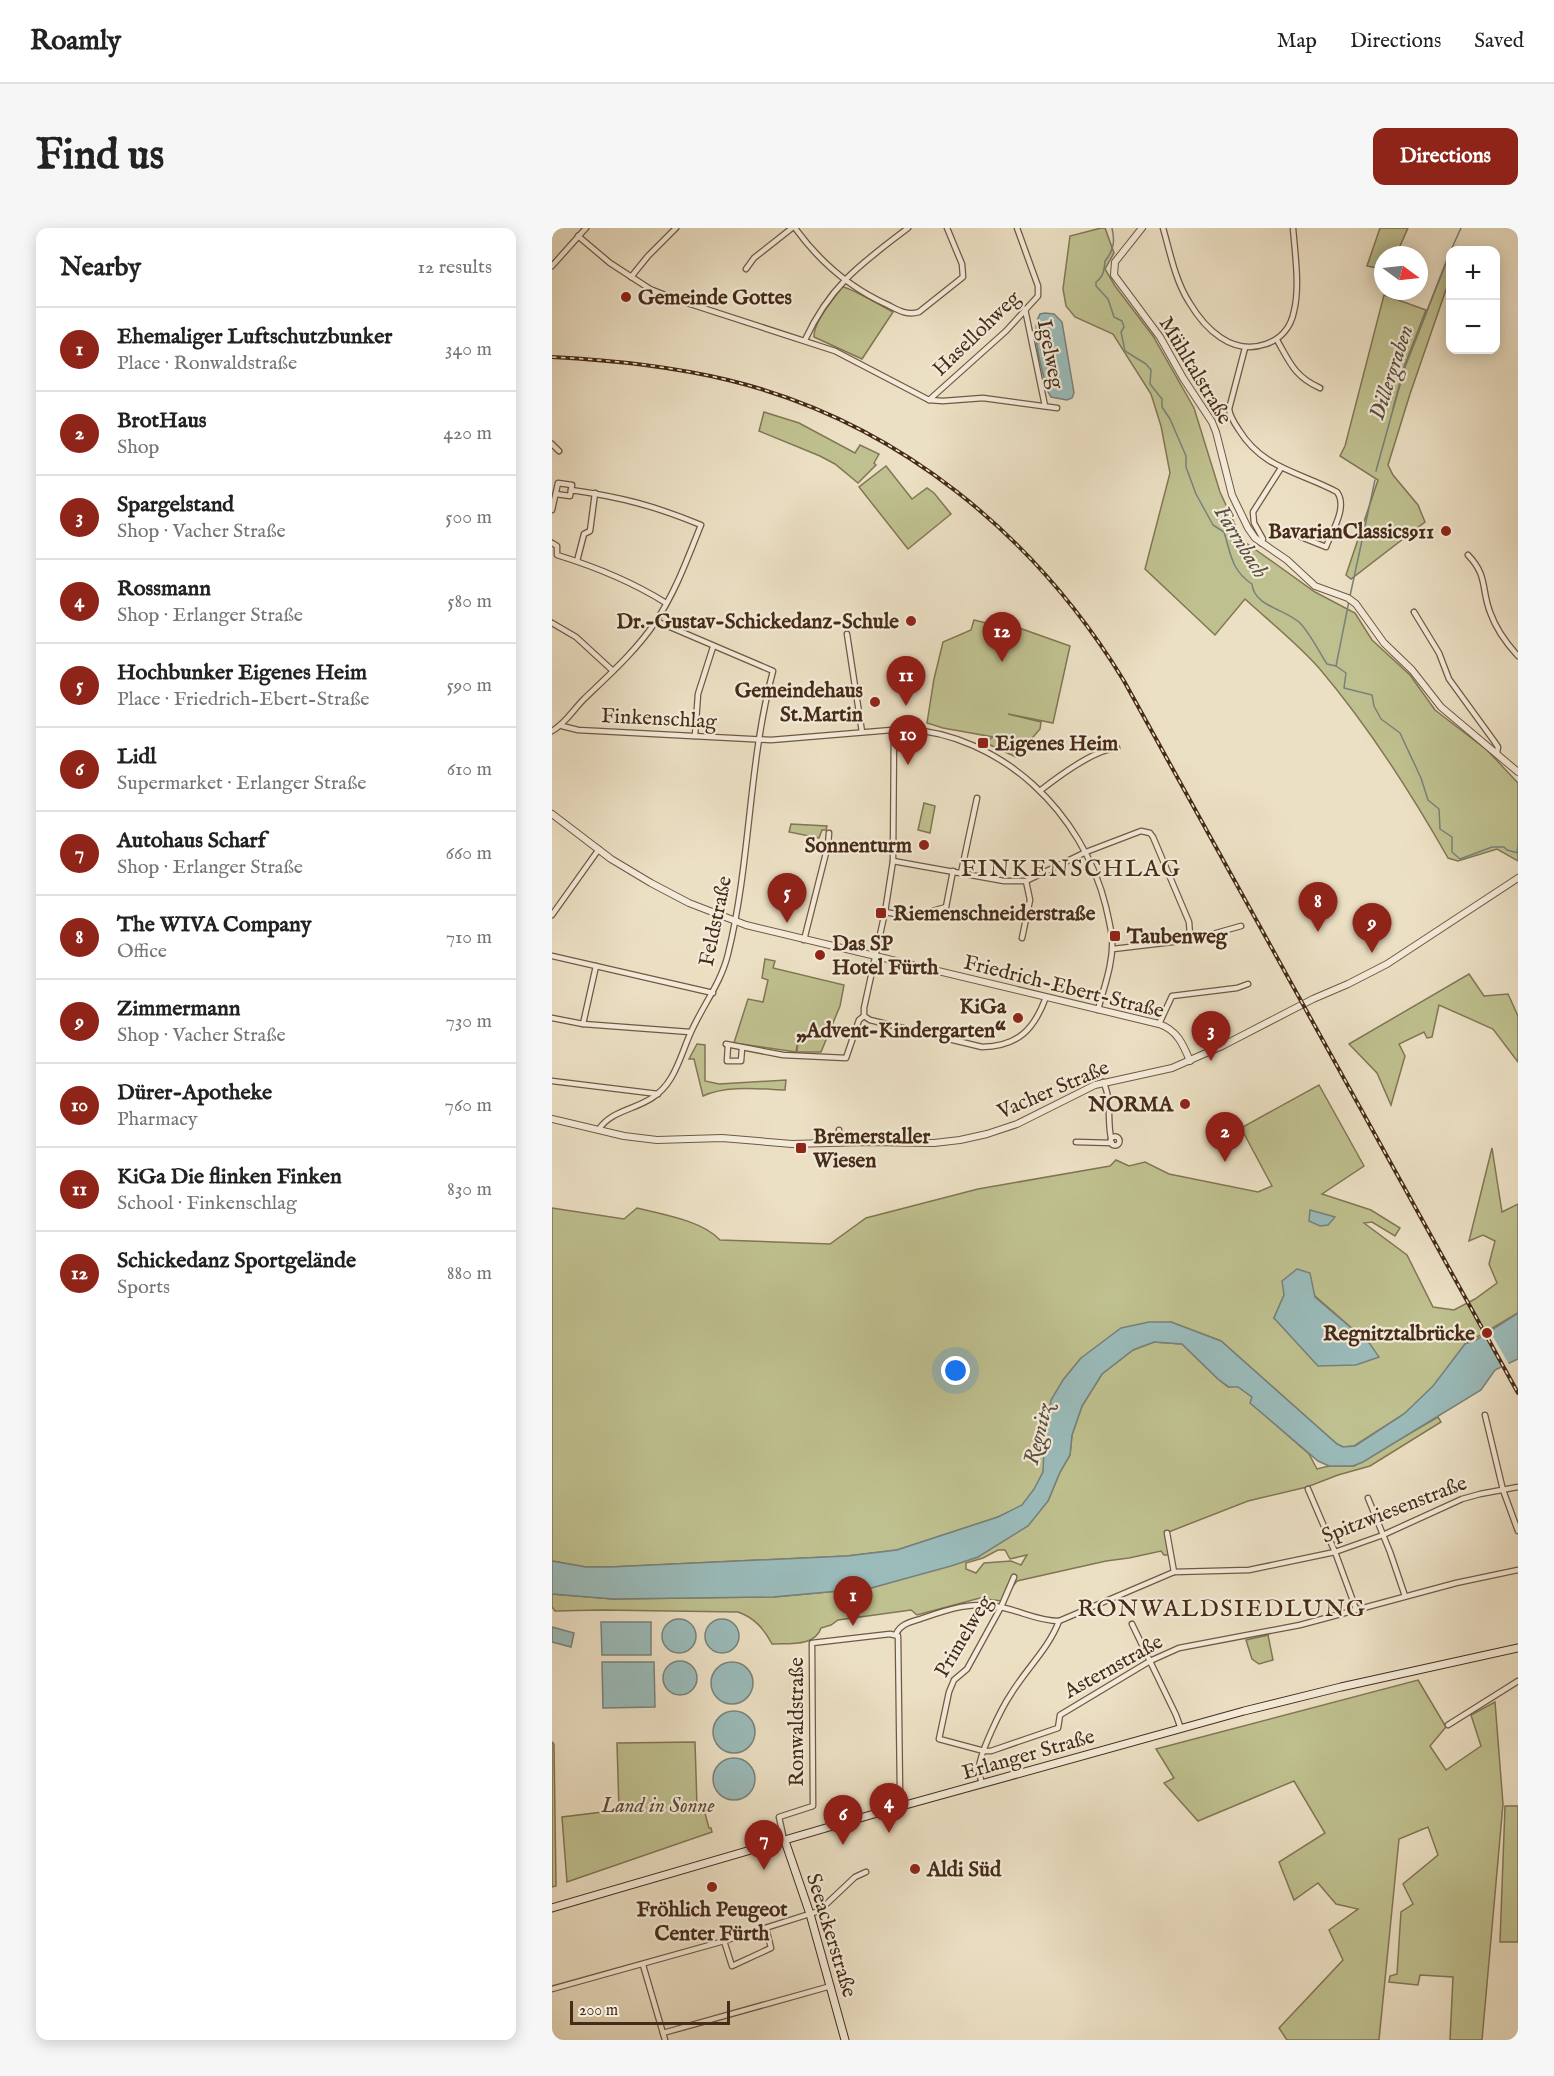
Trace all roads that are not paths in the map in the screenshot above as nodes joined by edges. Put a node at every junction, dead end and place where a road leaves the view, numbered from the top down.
1 (586, 228) edge
2 (676, 228) edge
3 (793, 228) edge
4 (908, 228) edge
5 (947, 228) edge
6 (1017, 228) edge
7 (1142, 228) edge
8 (1163, 228) edge
9 (1293, 228) edge
10 (578, 236) junction
11 (552, 266) edge
12 (746, 269) dead end
13 (631, 278) junction
14 (844, 280) junction
15 (1025, 309) junction
16 (806, 340) junction
17 (1277, 340) junction
18 (1245, 348) junction
19 (1320, 388) dead end
20 (929, 400) junction
21 (1045, 406) junction
22 (1057, 408) dead end
23 (552, 444) edge
24 (559, 451) dead end
25 (1281, 468) junction
26 (571, 490) junction
27 (595, 493) junction
28 (556, 494) junction
29 (552, 510) edge
30 (1301, 537) dead end
31 (552, 543) edge
32 (1261, 543) junction
33 (1468, 555) dead end
34 (577, 561) junction
35 (666, 603) junction
36 (1414, 612) dead end
37 (656, 621) junction
38 (552, 623) edge
39 (847, 633) dead end
40 (713, 647) junction
41 (1518, 656) edge
42 (613, 671) junction
43 (562, 726) junction
44 (894, 729) junction
45 (552, 731) edge
46 (862, 732) junction
47 (695, 736) junction
48 (760, 740) junction
49 (1118, 748) dead end
50 (1497, 753) junction
51 (1518, 772) edge
52 (1041, 789) junction
53 (977, 798) dead end
54 (552, 814) edge
55 (829, 834) dead end
56 (599, 849) junction
57 (1086, 852) junction
58 (893, 861) junction
59 (953, 871) junction
60 (961, 873) junction
61 (1518, 878) edge
62 (1026, 881) junction
63 (885, 912) junction
64 (552, 915) edge
65 (735, 921) junction
66 (1241, 926) dead end
67 (1022, 938) dead end
68 (1188, 938) junction
69 (804, 940) junction
70 (1113, 949) junction
71 (552, 956) edge
72 (876, 956) junction
73 (596, 966) junction
74 (1248, 984) dead end
75 (713, 993) junction
76 (1046, 997) junction
77 (1098, 1010) junction
78 (864, 1016) junction
79 (552, 1018) edge
80 (583, 1024) junction
81 (1159, 1024) junction
82 (690, 1032) junction
83 (742, 1048) junction
84 (1190, 1060) junction
85 (552, 1081) edge
86 (1103, 1082) junction
87 (658, 1094) junction
88 (552, 1119) edge
89 (599, 1129) junction
90 (839, 1130) dead end
91 (1076, 1142) dead end
92 (839, 1143) junction
93 (1485, 1415) dead end
94 (1518, 1487) edge
95 (1308, 1489) dead end
96 (1503, 1490) junction
97 (1368, 1498) dead end
98 (1518, 1531) edge
99 (1167, 1533) dead end
100 (1383, 1535) junction
101 (1335, 1552) junction
102 (1518, 1570) edge
103 (1174, 1572) junction
104 (1014, 1577) dead end
105 (1404, 1596) junction
106 (1001, 1607) junction
107 (1356, 1609) junction
108 (1059, 1621) junction
109 (1132, 1624) dead end
110 (896, 1634) junction
111 (1518, 1648) edge
112 (1150, 1661) junction
113 (1518, 1681) edge
114 (1448, 1725) dead end
115 (1181, 1729) junction
116 (984, 1751) junction
117 (982, 1784) junction
118 (900, 1793) junction
119 (907, 1805) junction
120 (891, 1809) junction
121 (785, 1841) junction
122 (866, 1872) dead end
123 (552, 1908) edge
124 (810, 1914) junction
125 (766, 1928) junction
126 (724, 1941) junction
127 (643, 1965) junction
128 (831, 1986) junction
129 (552, 1989) edge
130 (663, 2033) junction
131 (665, 2040) edge
132 (845, 2040) edge

1 - 10 street
2 - 13 street
3 - 12 street
3 - 14 street
4 - 14 street
5 - 14 street
6 - 15 street, Hasellohweg
7 - 32 street, Mühltalstraße
8 - 18 street
9 - 17 street
10 - 11 street
10 - 13 street
13 - 16 street
14 - 16 street
15 - 20 street, Hasellohweg
15 - 21 street, Igelweg
16 - 20 street
17 - 18 street
17 - 19 street
18 - 25 street
20 - 21 street
21 - 22 street
23 - 24 street
25 - 30 street
25 - 32 street
26 - 27 street
26 - 28 street
26 - 28 street
27 - 34 street
27 - 35 street
28 - 29 street
31 - 34 street
32 - 50 street, Mühltalstraße
33 - 41 street
34 - 35 street
35 - 37 street
36 - 50 street, Mühltalstraße
37 - 40 street
37 - 42 street
38 - 42 street
39 - 46 street
40 - 47 street
40 - 48 street, Feldstraße
42 - 43 street
43 - 45 street
43 - 47 street, Finkenschlag
44 - 46 street, Finkenschlag
44 - 52 street, Finkenschlag
44 - 58 street
46 - 48 street, Finkenschlag
47 - 48 street, Finkenschlag
48 - 65 street, Feldstraße
49 - 52 street
50 - 51 street, Mühltalstraße
52 - 57 street, Finkenschlag
53 - 60 street
54 - 56 street, Friedrich-Ebert-Straße
55 - 69 street
56 - 64 street
56 - 65 street, Friedrich-Ebert-Straße
57 - 62 street
57 - 68 street
57 - 70 street, Finkenschlag
58 - 59 street
58 - 63 street
59 - 60 street
59 - 63 street
60 - 62 street
61 - 84 street, Vacher Straße
62 - 67 street
63 - 72 street
65 - 69 street, Friedrich-Ebert-Straße
65 - 75 street, Feldstraße
66 - 68 street
68 - 70 street
69 - 72 street, Friedrich-Ebert-Straße
70 - 77 street, Finkenschlag
71 - 73 street
72 - 76 street, Friedrich-Ebert-Straße
72 - 78 street
73 - 75 street
73 - 80 street
74 - 81 street
75 - 82 street, Feldstraße
76 - 77 street, Friedrich-Ebert-Straße
76 - 78 street
77 - 81 street, Friedrich-Ebert-Straße
78 - 83 street
79 - 80 street
80 - 82 street
81 - 84 street, Friedrich-Ebert-Straße
82 - 87 street, Feldstraße
83 - 83 street
84 - 86 street, Vacher Straße
85 - 87 street
86 - 91 street
86 - 92 street, Vacher Straße
87 - 89 street, Feldstraße
88 - 89 street, Vacher Straße
89 - 92 street, Vacher Straße
90 - 92 street
93 - 96 street
94 - 96 street, Spitzwiesenstraße
95 - 101 street
96 - 98 street
96 - 100 street, Spitzwiesenstraße
97 - 100 street
99 - 103 street
100 - 101 street, Spitzwiesenstraße
100 - 105 street
101 - 103 street, Spitzwiesenstraße
101 - 107 street
102 - 105 street, Asternstraße
103 - 108 street, Spitzwiesenstraße
104 - 106 street, Primelweg
105 - 107 street, Asternstraße
106 - 108 street
106 - 110 street
106 - 116 street, Primelweg
107 - 112 street, Asternstraße
108 - 116 street
109 - 112 street
110 - 118 street
110 - 121 street, Ronwaldstraße
111 - 115 main road, Erlanger Straße
112 - 115 street
112 - 116 street, Asternstraße
113 - 114 street
115 - 117 main road, Erlanger Straße
116 - 117 street
117 - 119 main road, Erlanger Straße
118 - 119 street
118 - 120 street
119 - 120 main road, Erlanger Straße
120 - 121 main road, Erlanger Straße
121 - 123 main road, Erlanger Straße
121 - 124 main road, Seeackerstraße
122 - 124 street
124 - 125 street
124 - 128 main road, Seeackerstraße
125 - 126 street
125 - 126 street
126 - 127 street
127 - 129 street
127 - 130 street
128 - 130 street
128 - 132 main road, Seeackerstraße
130 - 131 street

